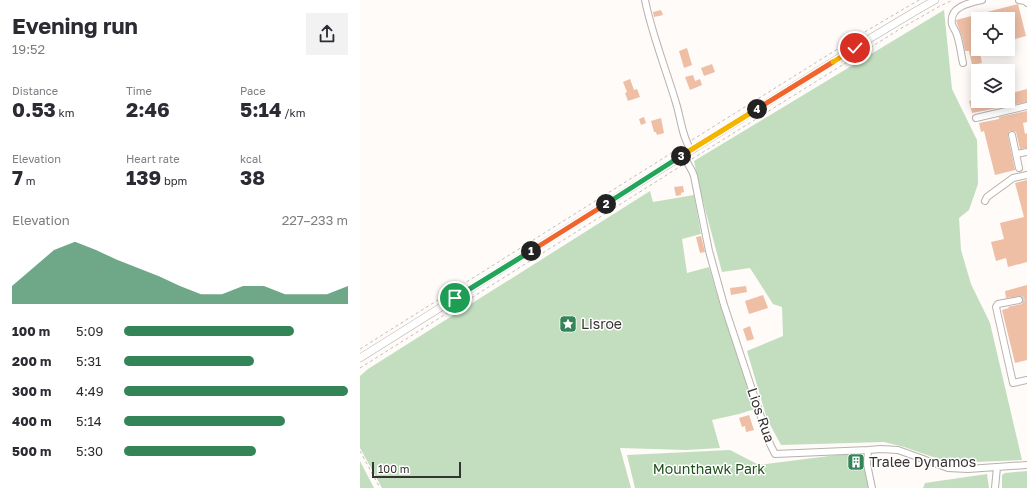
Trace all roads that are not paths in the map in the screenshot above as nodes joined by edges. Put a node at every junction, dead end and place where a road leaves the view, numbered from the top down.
1 (645, 0) edge
2 (935, 0) edge
3 (982, 0) edge
4 (1019, 0) edge
5 (1027, 3) edge
6 (963, 63) dead end
7 (1027, 106) edge
8 (976, 118) dead end
9 (1012, 135) dead end
10 (691, 150) junction
11 (1027, 152) edge
12 (1016, 154) junction
13 (683, 155) junction
14 (1019, 168) dead end
15 (1027, 175) edge
16 (985, 201) dead end
17 (1019, 300) tunnel mouth
18 (360, 358) edge
19 (1027, 380) edge
20 (868, 450) junction
21 (1027, 465) edge
22 (996, 467) junction
23 (872, 488) edge
24 (996, 488) edge

1 - 10 street
2 - 10 main road
3 - 6 street
4 - 5 street
7 - 8 street
9 - 12 street
10 - 13 main road
11 - 12 street
12 - 14 street
13 - 18 main road
13 - 20 street, Lios Rua
15 - 16 street
17 - 19 street
20 - 22 street, Lios Rua
20 - 23 street
21 - 22 street, Lios Rua
22 - 24 street

